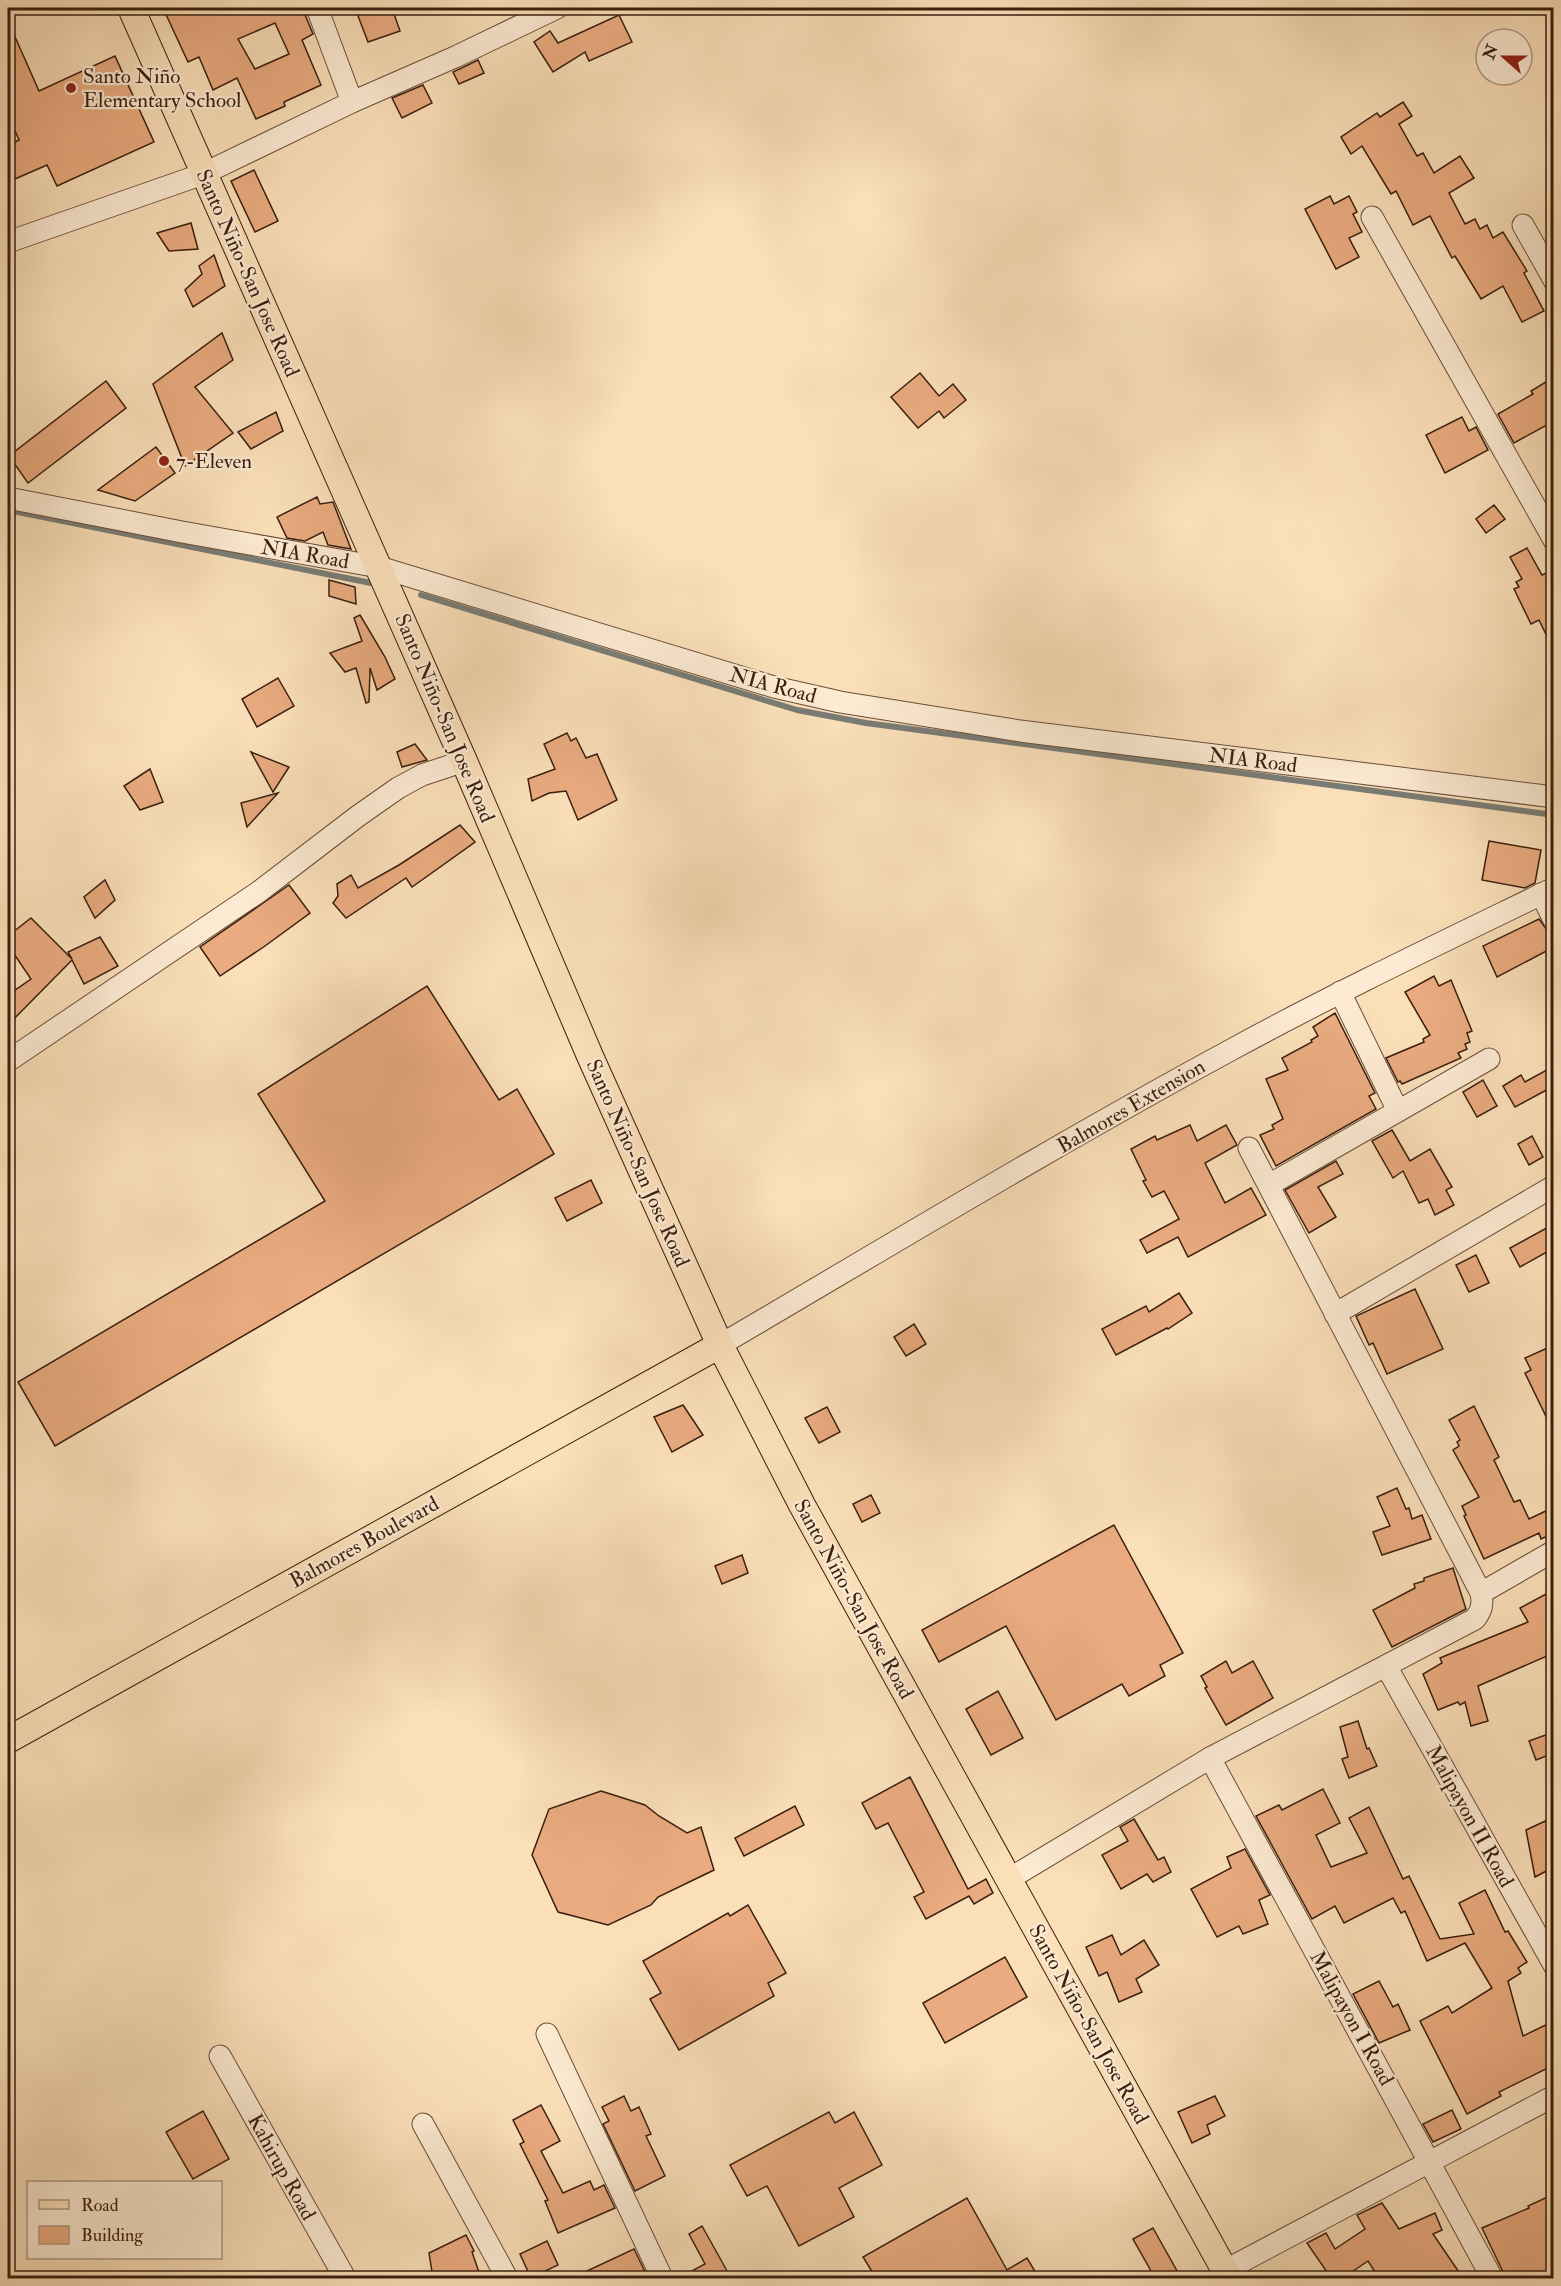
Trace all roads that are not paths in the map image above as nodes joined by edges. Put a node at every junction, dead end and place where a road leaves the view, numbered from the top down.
1 (131, 8) edge
2 (317, 8) edge
3 (556, 8) edge
4 (352, 102) junction
5 (203, 174) junction
6 (1372, 218) dead end
7 (1523, 225) dead end
8 (8, 242) edge
9 (1554, 279) edge
10 (8, 498) edge
11 (1554, 540) edge
12 (379, 567) junction
13 (464, 761) junction
14 (1554, 797) edge
15 (1547, 891) edge
16 (1554, 920) edge
17 (1340, 993) junction
18 (1489, 1059) dead end
19 (8, 1061) edge
20 (1398, 1111) junction
21 (1249, 1148) dead end
22 (1269, 1185) junction
23 (1554, 1186) edge
24 (1335, 1314) junction
25 (720, 1345) junction
26 (1554, 1551) edge
27 (1481, 1593) junction
28 (1386, 1666) junction
29 (8, 1740) edge
30 (1210, 1758) junction
31 (1009, 1879) junction
32 (1554, 1965) edge
33 (547, 2034) dead end
34 (220, 2056) dead end
35 (1554, 2096) edge
36 (423, 2124) dead end
37 (1431, 2163) junction
38 (1227, 2275) edge
39 (345, 2278) edge
40 (507, 2278) edge
41 (662, 2278) edge
42 (1492, 2278) edge

1 - 5 main road, Santo Niño-San Jose Road
2 - 4 street
3 - 4 street
4 - 5 street
5 - 8 street
5 - 12 main road, Santo Niño-San Jose Road
6 - 11 street
7 - 9 street
10 - 12 street, NIA Road
12 - 13 main road, Santo Niño-San Jose Road
12 - 14 street, NIA Road
13 - 19 street
13 - 25 main road, Santo Niño-San Jose Road
15 - 16 street
15 - 17 street, Balmores Extension
17 - 20 street
17 - 25 street, Balmores Extension
18 - 20 street
20 - 22 street
21 - 22 street
22 - 24 street
23 - 24 street
24 - 27 street
25 - 29 main road, Balmores Boulevard
25 - 31 main road, Santo Niño-San Jose Road
26 - 27 street
27 - 28 street
28 - 30 street
28 - 32 street, Malipayon II Road
30 - 31 street
30 - 37 street, Malipayon I Road
31 - 38 main road, Santo Niño-San Jose Road
33 - 41 street
34 - 39 street, Kahirup Road
35 - 37 street
36 - 40 street
37 - 38 street
37 - 42 street, Malipayon I Road

